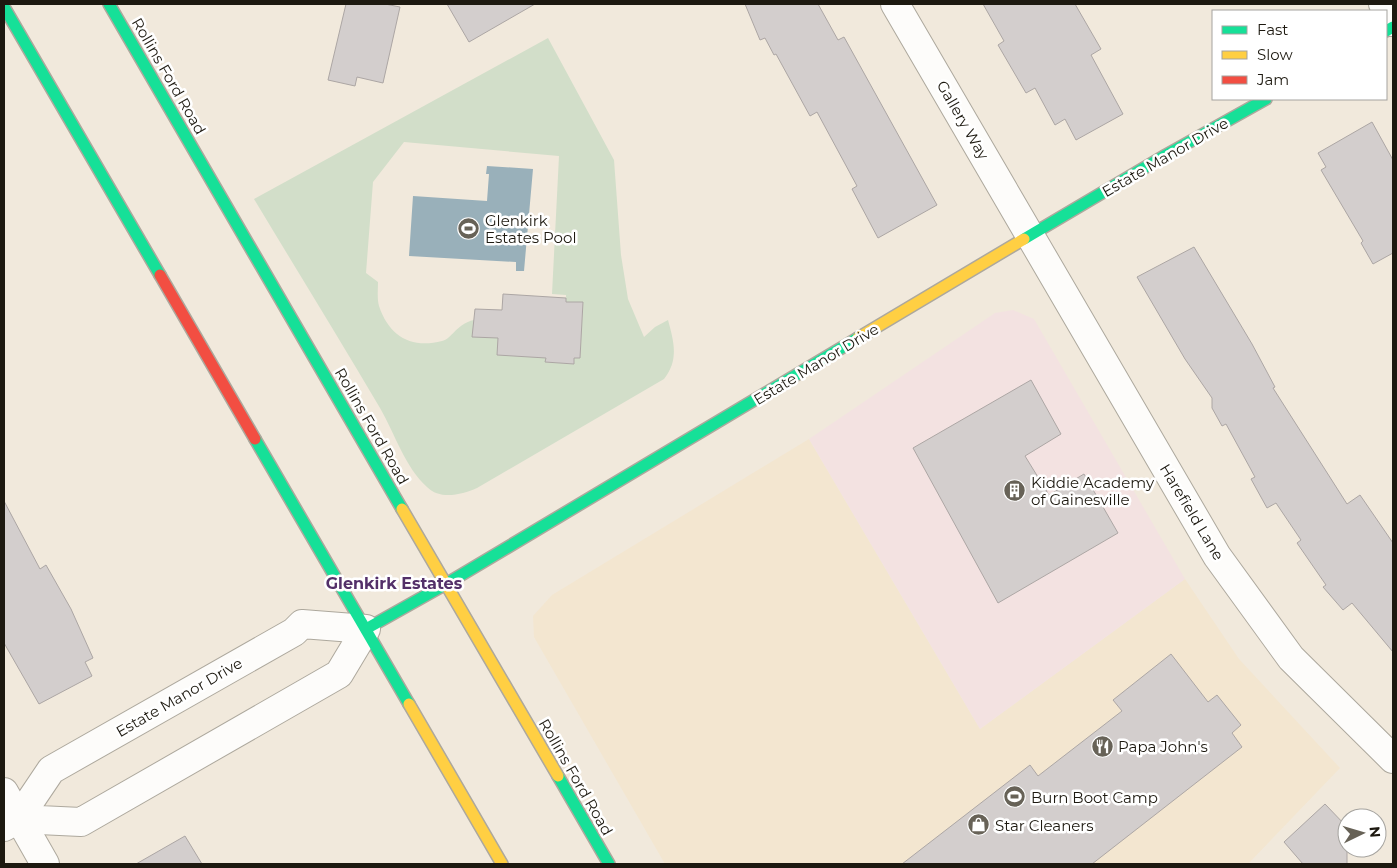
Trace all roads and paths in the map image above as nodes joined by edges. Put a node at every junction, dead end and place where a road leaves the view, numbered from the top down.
1 (109, 4) edge
2 (896, 4) edge
3 (4, 7) edge
4 (1264, 100) edge
5 (1031, 236) junction
6 (446, 584) junction
7 (366, 628) junction
8 (1393, 759) edge
9 (4, 792) edge
10 (11, 823) edge
11 (45, 864) edge
12 (502, 864) edge
13 (609, 864) edge

1 - 6 main road, Rollins Ford Road
2 - 5 street, Gallery Way
3 - 7 main road
4 - 5 main road, Estate Manor Drive
5 - 6 main road, Estate Manor Drive
5 - 8 street, Harefield Lane
6 - 7 main road, Estate Manor Drive
6 - 13 main road, Rollins Ford Road
7 - 10 street
7 - 10 street, Estate Manor Drive
7 - 12 main road
9 - 10 street
10 - 11 street

